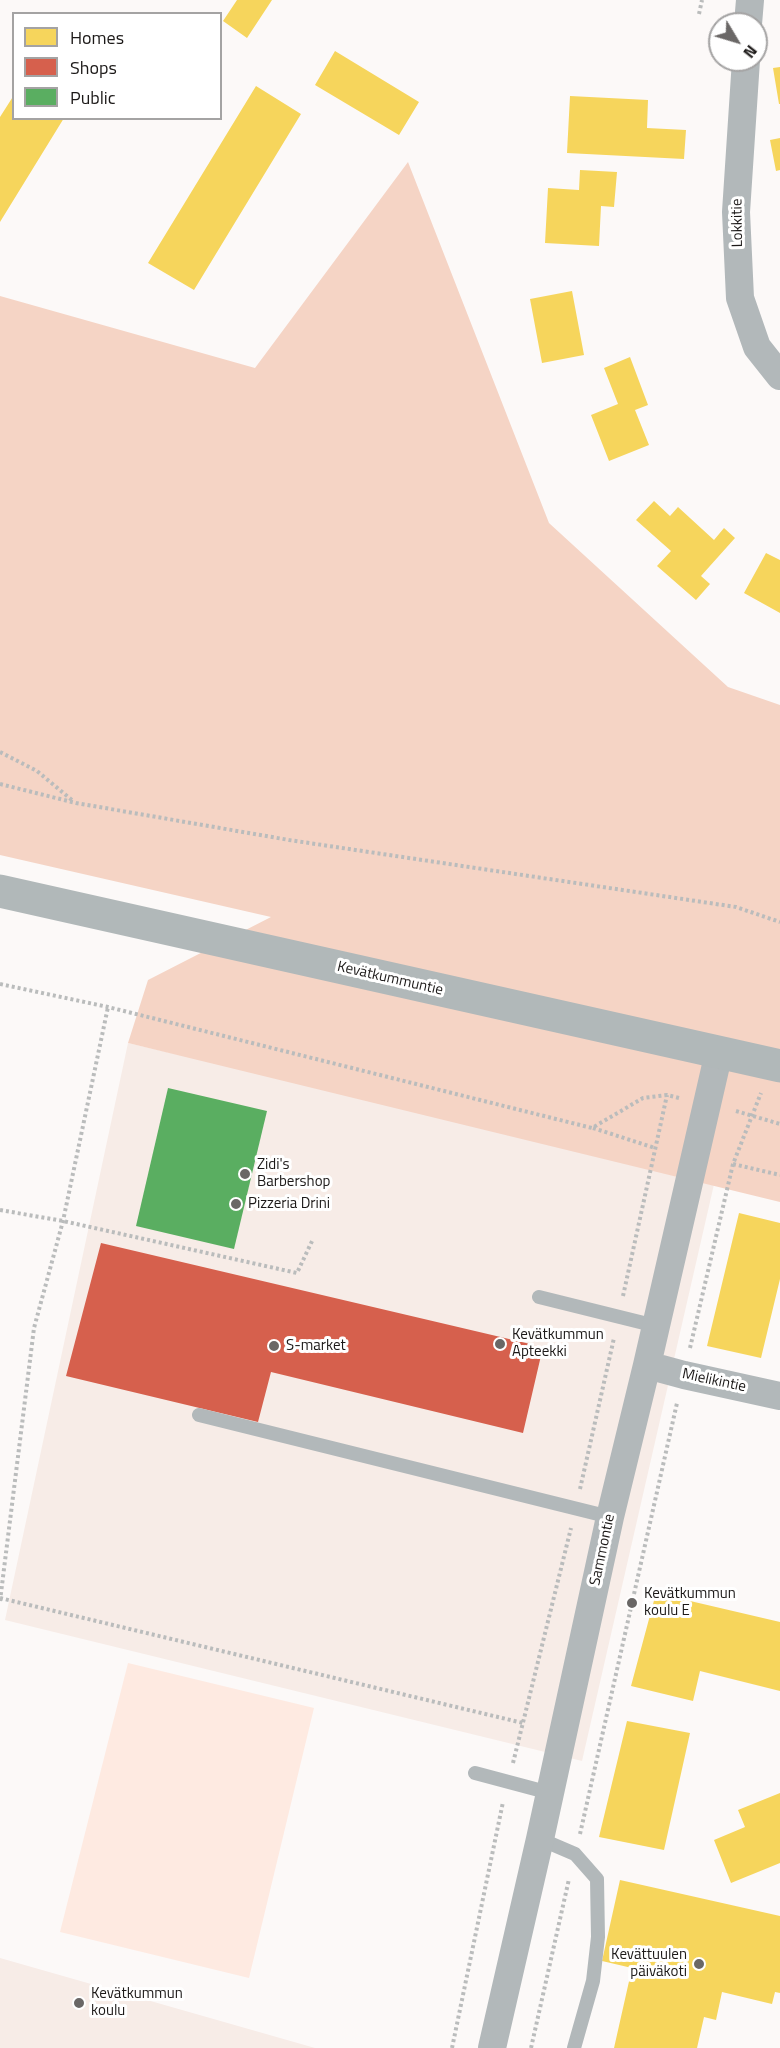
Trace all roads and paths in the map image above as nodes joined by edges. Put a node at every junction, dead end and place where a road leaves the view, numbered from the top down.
1 (702, 0) edge
2 (699, 14) dead end
3 (745, 72) edge
4 (780, 376) edge
5 (0, 752) edge
6 (0, 784) edge
7 (76, 803) junction
8 (0, 891) edge
9 (780, 922) edge
10 (0, 984) edge
11 (108, 1007) junction
12 (718, 1052) junction
13 (780, 1066) edge
14 (667, 1095) junction
15 (706, 1103) junction
16 (754, 1115) junction
17 (780, 1124) edge
18 (592, 1128) junction
19 (656, 1148) junction
20 (733, 1164) junction
21 (780, 1175) edge
22 (0, 1210) edge
23 (63, 1221) junction
24 (313, 1239) dead end
25 (539, 1297) dead end
26 (618, 1317) junction
27 (656, 1326) junction
28 (647, 1365) junction
29 (684, 1375) junction
30 (780, 1396) edge
31 (199, 1415) dead end
32 (575, 1509) junction
33 (610, 1518) junction
34 (0, 1599) edge
35 (523, 1723) junction
36 (474, 1773) dead end
37 (508, 1782) junction
38 (550, 1793) junction
39 (540, 1839) junction
40 (575, 1854) junction
41 (452, 2048) edge
42 (492, 2048) edge
43 (531, 2048) edge
44 (574, 2048) edge

1 - 2 path
3 - 4 street, Lokkitie
5 - 7 path
6 - 7 path
7 - 9 path
8 - 12 street, Kevätkummuntie
10 - 11 path
11 - 18 path
11 - 23 path
12 - 13 street, Kevätkummuntie
12 - 15 street, Sammontie
14 - 15 path
14 - 18 path
14 - 19 path
15 - 16 path
15 - 27 street, Sammontie
16 - 17 path
16 - 20 path
18 - 19 path
19 - 26 path
20 - 21 path
20 - 29 path
22 - 23 path
23 - 24 path
23 - 34 path
25 - 26 lane
26 - 27 lane
26 - 32 path
27 - 28 street, Sammontie
28 - 29 street, Mielikintie
28 - 33 street, Sammontie
29 - 30 street, Mielikintie
29 - 40 path
31 - 32 lane
32 - 33 lane
32 - 35 path
33 - 38 street, Sammontie
34 - 35 path
35 - 37 path
36 - 37 lane
37 - 38 lane
37 - 41 path
38 - 39 street, Sammontie
39 - 40 lane
39 - 42 street, Sammontie
40 - 43 path
40 - 44 lane

